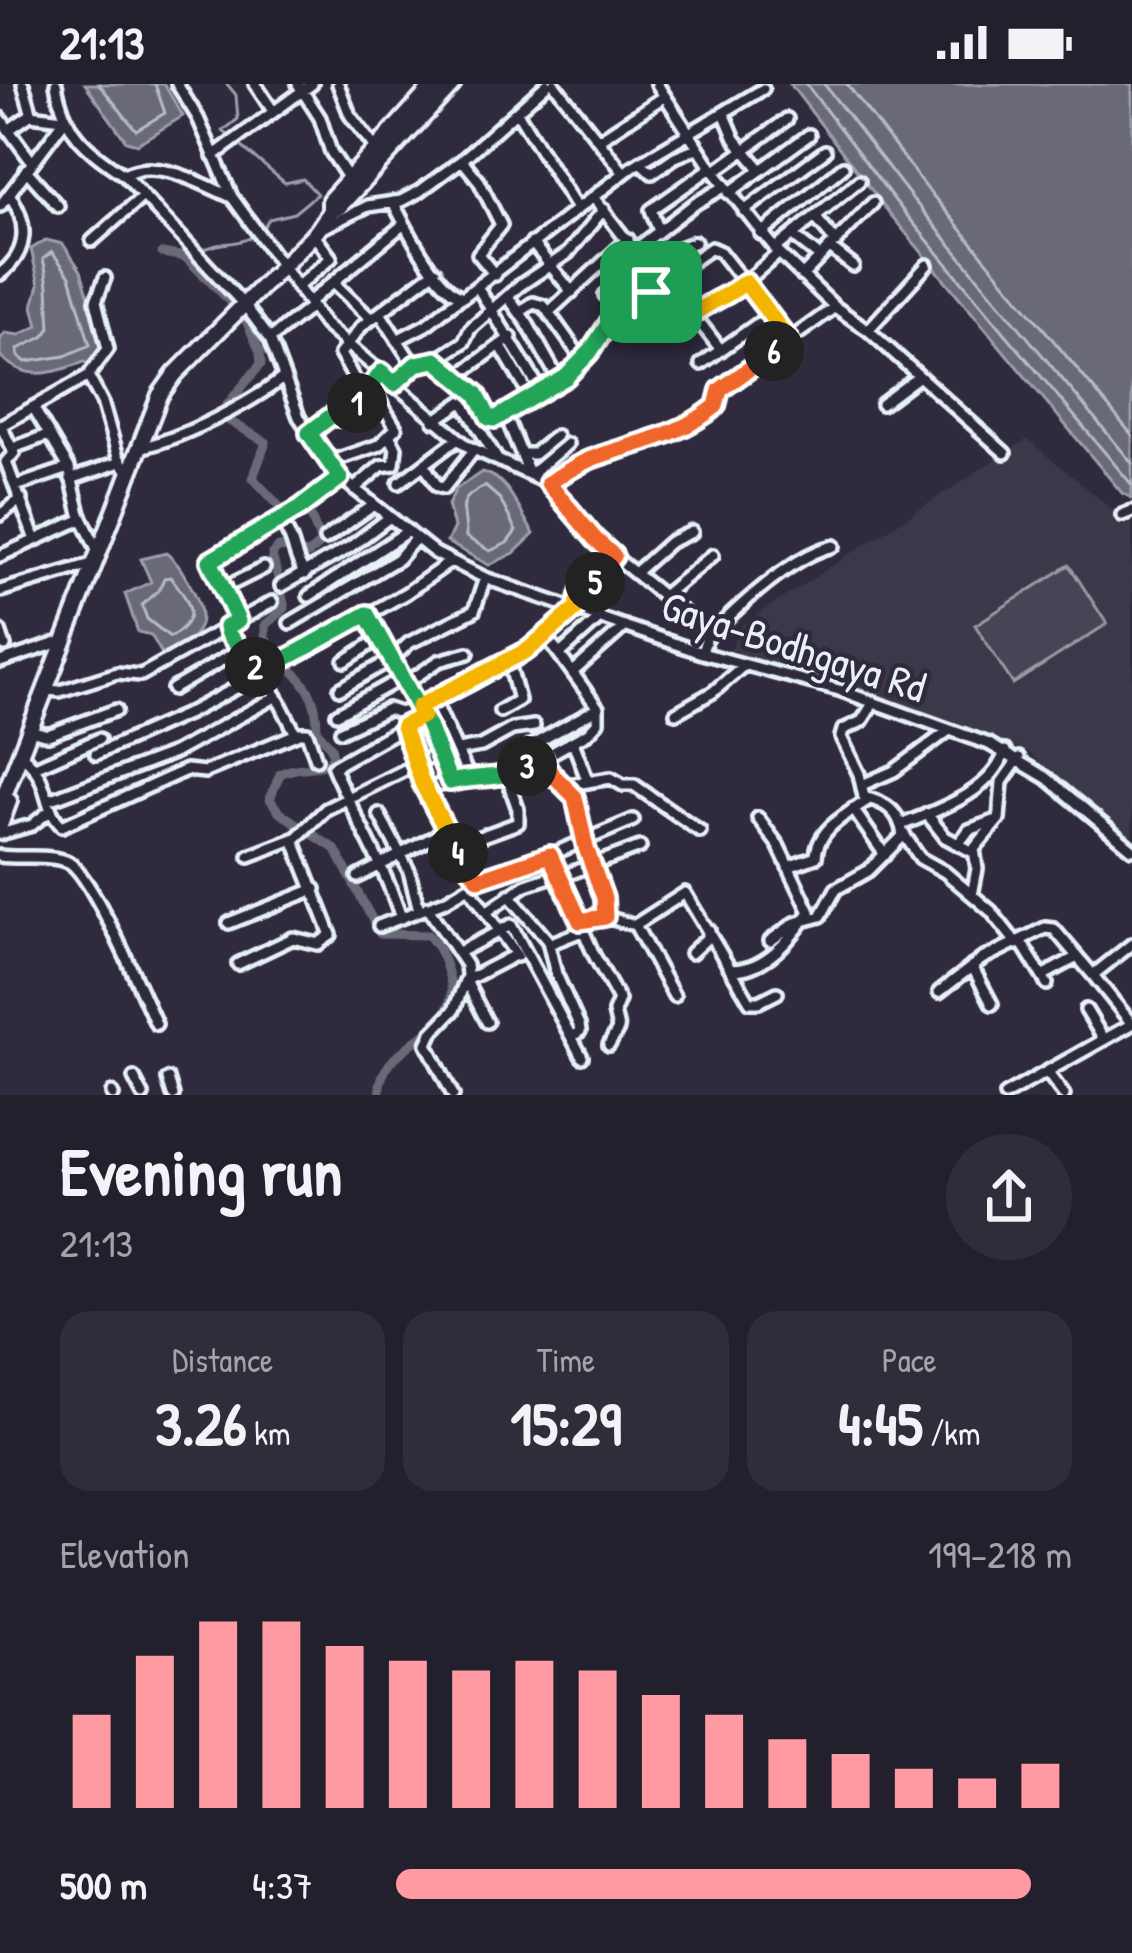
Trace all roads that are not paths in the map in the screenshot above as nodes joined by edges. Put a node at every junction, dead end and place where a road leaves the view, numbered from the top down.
1 (23, 84) edge
2 (56, 84) edge
3 (177, 84) edge
4 (255, 84) edge
5 (338, 84) edge
6 (435, 84) edge
7 (453, 84) edge
8 (551, 84) edge
9 (657, 84) edge
10 (304, 87) edge
11 (763, 89) dead end
12 (665, 96) junction
13 (273, 111) junction
14 (517, 112) junction
15 (724, 113) junction
16 (32, 116) junction
17 (0, 118) edge
18 (787, 119) dead end
19 (64, 120) junction
20 (10, 129) junction
21 (687, 134) junction
22 (809, 135) dead end
23 (600, 139) junction
24 (697, 148) junction
25 (376, 149) junction
26 (745, 150) junction
27 (825, 152) dead end
28 (213, 156) junction
29 (462, 160) junction
30 (640, 162) junction
31 (29, 166) junction
32 (843, 167) dead end
33 (712, 170) junction
34 (761, 170) junction
35 (624, 173) junction
36 (124, 175) junction
37 (350, 178) junction
38 (859, 181) dead end
39 (727, 190) junction
40 (9, 194) junction
41 (143, 196) junction
42 (593, 196) junction
43 (232, 197) junction
44 (393, 202) junction
45 (873, 203) dead end
46 (0, 206) edge
47 (58, 206) dead end
48 (577, 208) junction
49 (604, 209) junction
50 (330, 212) junction
51 (744, 212) junction
52 (815, 217) junction
53 (404, 224) junction
54 (659, 231) junction
55 (315, 233) junction
56 (761, 234) junction
57 (792, 235) junction
58 (92, 241) dead end
59 (695, 242) dead end
60 (532, 243) junction
61 (632, 244) junction
62 (833, 245) junction
63 (777, 251) junction
64 (820, 257) junction
65 (551, 264) junction
66 (927, 265) dead end
67 (284, 266) junction
68 (649, 266) junction
69 (853, 266) dead end
70 (435, 272) junction
71 (0, 274) edge
72 (495, 275) junction
73 (802, 276) junction
74 (104, 278) dead end
75 (745, 282) junction
76 (335, 284) junction
77 (662, 284) junction
78 (298, 286) junction
79 (478, 288) junction
80 (572, 292) junction
81 (605, 296) dead end
82 (508, 297) junction
83 (460, 298) junction
84 (310, 304) junction
85 (246, 307) junction
86 (835, 307) junction
87 (493, 311) junction
88 (520, 312) junction
89 (549, 312) junction
90 (694, 314) junction
91 (770, 315) junction
92 (376, 316) junction
93 (868, 331) junction
94 (667, 334) dead end
95 (511, 338) junction
96 (270, 339) junction
97 (397, 340) junction
98 (789, 340) junction
99 (347, 342) junction
100 (500, 345) junction
101 (721, 350) junction
102 (582, 359) junction
103 (436, 360) junction
104 (416, 364) junction
105 (701, 364) dead end
106 (382, 372) junction
107 (88, 376) junction
108 (458, 376) junction
109 (284, 377) junction
110 (917, 377) junction
111 (560, 382) junction
112 (394, 384) junction
113 (369, 391) junction
114 (475, 393) junction
115 (535, 394) junction
116 (463, 402) junction
117 (882, 404) dead end
118 (33, 406) junction
119 (505, 414) junction
120 (434, 421) junction
121 (1, 426) edge
122 (309, 433) junction
123 (48, 435) junction
124 (556, 436) dead end
125 (390, 437) junction
126 (458, 439) junction
127 (567, 444) dead end
128 (13, 448) junction
129 (139, 448) junction
130 (474, 450) junction
131 (1005, 453) dead end
132 (523, 454) junction
133 (329, 462) junction
134 (499, 463) junction
135 (424, 466) junction
136 (125, 467) junction
137 (70, 474) junction
138 (530, 474) junction
139 (340, 478) junction
140 (398, 483) dead end
141 (548, 483) junction
142 (16, 486) junction
143 (354, 489) junction
144 (21, 499) junction
145 (374, 505) junction
146 (290, 514) junction
147 (0, 515) edge
148 (391, 518) junction
149 (82, 519) junction
150 (692, 532) dead end
151 (412, 535) junction
152 (325, 538) dead end
153 (35, 540) junction
154 (834, 546) dead end
155 (713, 555) dead end
156 (0, 556) edge
157 (614, 556) junction
158 (96, 558) junction
159 (449, 562) junction
160 (264, 568) dead end
161 (635, 573) junction
162 (304, 574) junction
163 (485, 578) junction
164 (281, 586) dead end
165 (222, 589) junction
166 (0, 591) edge
167 (347, 591) junction
168 (309, 596) dead end
169 (663, 596) junction
170 (272, 602) dead end
171 (575, 609) junction
172 (361, 610) junction
173 (601, 617) junction
174 (238, 621) junction
175 (290, 623) dead end
176 (625, 626) junction
177 (226, 627) junction
178 (0, 631) edge
179 (546, 635) junction
180 (710, 635) junction
181 (65, 640) junction
182 (380, 641) junction
183 (5, 646) dead end
184 (239, 650) junction
185 (468, 652) dead end
186 (702, 653) junction
187 (560, 654) junction
188 (392, 659) junction
189 (345, 661) dead end
190 (0, 662) edge
191 (509, 663) junction
192 (744, 665) junction
193 (573, 671) junction
194 (260, 673) junction
195 (403, 681) junction
196 (173, 689) dead end
197 (340, 689) dead end
198 (45, 690) junction
199 (277, 696) junction
200 (434, 700) junction
201 (874, 703) junction
202 (598, 708) junction
203 (116, 710) dead end
204 (500, 711) dead end
205 (421, 712) junction
206 (676, 713) dead end
207 (337, 714) dead end
208 (403, 726) junction
209 (534, 726) dead end
210 (30, 730) junction
211 (341, 731) dead end
212 (948, 731) junction
213 (296, 734) junction
214 (99, 739) dead end
215 (573, 742) junction
216 (529, 747) dead end
217 (458, 750) junction
218 (1005, 751) junction
219 (439, 753) junction
220 (20, 754) junction
221 (96, 754) dead end
222 (543, 758) junction
223 (1018, 758) junction
224 (316, 759) dead end
225 (416, 763) junction
226 (35, 767) junction
227 (469, 777) junction
228 (506, 778) junction
229 (13, 779) junction
230 (450, 782) junction
231 (588, 782) junction
232 (862, 785) junction
233 (563, 786) junction
234 (424, 787) junction
235 (346, 800) junction
236 (868, 800) junction
237 (50, 805) junction
238 (0, 806) edge
239 (853, 809) junction
240 (380, 814) dead end
241 (927, 814) junction
242 (758, 818) dead end
243 (999, 819) junction
244 (633, 820) dead end
245 (0, 825) edge
246 (902, 829) junction
247 (447, 830) junction
248 (700, 831) dead end
249 (301, 832) junction
250 (0, 834) edge
251 (584, 839) junction
252 (959, 843) junction
253 (455, 846) junction
254 (640, 847) dead end
255 (1132, 849) edge
256 (973, 852) junction
257 (401, 855) junction
258 (550, 855) junction
259 (885, 855) junction
260 (0, 856) edge
261 (249, 856) dead end
262 (380, 865) junction
263 (592, 865) junction
264 (788, 867) junction
265 (560, 875) junction
266 (358, 877) dead end
267 (479, 879) junction
268 (470, 889) junction
269 (315, 890) junction
270 (509, 895) junction
271 (972, 895) junction
272 (423, 909) junction
273 (486, 912) junction
274 (605, 917) junction
275 (401, 918) junction
276 (804, 920) junction
277 (229, 923) dead end
278 (635, 925) junction
279 (379, 926) dead end
280 (582, 926) junction
281 (710, 929) junction
282 (498, 930) junction
283 (770, 941) dead end
284 (1019, 943) junction
285 (549, 944) junction
286 (1132, 944) edge
287 (458, 952) junction
288 (691, 953) dead end
289 (529, 954) junction
290 (515, 955) junction
291 (1077, 957) junction
292 (238, 964) dead end
293 (972, 966) junction
294 (731, 970) junction
295 (1093, 975) junction
296 (468, 980) junction
297 (939, 992) dead end
298 (777, 993) dead end
299 (674, 996) dead end
300 (992, 1004) dead end
301 (1086, 1010) dead end
302 (487, 1022) dead end
303 (156, 1024) dead end
304 (1132, 1024) edge
305 (572, 1037) junction
306 (1103, 1040) junction
307 (609, 1045) dead end
308 (583, 1058) dead end
309 (1047, 1072) junction
310 (134, 1078) dead end
311 (168, 1078) dead end
312 (143, 1095) edge
313 (173, 1095) edge
314 (453, 1095) edge
315 (1005, 1095) edge
316 (1064, 1095) edge

1 - 16 street
2 - 19 street
3 - 28 street
4 - 13 street
5 - 25 street
6 - 25 main road
7 - 50 main road
8 - 14 street
8 - 23 street
9 - 12 street
10 - 13 street
10 - 37 street
11 - 15 street
12 - 21 street
12 - 23 street
13 - 28 street
14 - 29 street
14 - 48 street
15 - 21 street
15 - 26 street
16 - 19 street
16 - 20 street
17 - 20 street
18 - 26 street
19 - 31 street
19 - 36 street, Gaya-Bodhgaya Rd
20 - 31 street
21 - 24 street
21 - 30 street
22 - 34 street
23 - 35 street
24 - 30 street
24 - 33 street
25 - 37 main road
26 - 33 street
26 - 34 street
27 - 51 street
28 - 43 street
29 - 44 street
29 - 72 street
30 - 35 street
31 - 40 street
31 - 47 street
32 - 56 street
33 - 39 street
33 - 54 street
34 - 39 street
35 - 42 street
36 - 41 street, Gaya-Bodhgaya Rd
36 - 43 street
37 - 50 main road
38 - 52 street
39 - 51 street
39 - 54 street
40 - 46 street
40 - 71 street
41 - 58 street
41 - 85 street, Gaya-Bodhgaya Rd
42 - 48 street
42 - 49 street
43 - 67 street
44 - 53 street
44 - 55 street
45 - 62 street
48 - 60 street
49 - 61 street
49 - 65 street
50 - 55 main road
51 - 56 street
52 - 57 street
52 - 62 street
53 - 70 street
53 - 76 street
54 - 61 street
55 - 67 main road
55 - 78 street
56 - 63 street
57 - 63 street
57 - 64 street
59 - 68 street
60 - 65 street
60 - 72 street
61 - 68 street
61 - 80 street
62 - 64 street
62 - 69 street
63 - 73 street
63 - 75 street
64 - 73 street
65 - 80 street
65 - 82 street
66 - 93 street
67 - 78 street
67 - 85 main road
68 - 77 street
68 - 81 street
70 - 83 street
70 - 92 street
72 - 79 street
73 - 86 street
74 - 107 street
75 - 77 street
75 - 90 street
75 - 91 street
76 - 84 street
76 - 92 street
77 - 90 street
77 - 102 street
78 - 84 street
79 - 83 street
79 - 87 street
80 - 89 street
82 - 87 street
82 - 88 street
83 - 97 street
84 - 96 street
84 - 99 street
85 - 96 street, Gaya-Bodhgaya Rd
85 - 129 main road
86 - 93 street
86 - 98 street
87 - 95 street
87 - 103 street
88 - 89 street
88 - 111 street
89 - 102 street
90 - 94 street
90 - 101 street
91 - 98 street
91 - 101 street
92 - 97 street
92 - 99 street
93 - 110 street
95 - 100 street
95 - 115 street
96 - 109 street, Gaya-Bodhgaya Rd
97 - 104 street
98 - 141 street
99 - 106 street
99 - 113 street
100 - 108 street
100 - 115 street
101 - 105 street
102 - 111 street
103 - 104 street
103 - 108 street
104 - 112 street
106 - 112 street
106 - 113 street
107 - 118 street
107 - 136 street
108 - 114 street
109 - 122 street, Gaya-Bodhgaya Rd
109 - 129 street
110 - 117 street
110 - 131 street
111 - 115 street
112 - 120 street
113 - 122 street
113 - 125 street
114 - 116 street
114 - 119 street
115 - 119 street
116 - 120 street
116 - 134 street
118 - 121 street
118 - 123 street
119 - 132 street
120 - 126 street
121 - 128 street
122 - 133 street, Gaya-Bodhgaya Rd
123 - 128 street
123 - 137 street
124 - 132 street
125 - 133 street
125 - 143 street
126 - 130 street
126 - 135 street
127 - 138 street
128 - 142 street
129 - 136 main road
130 - 134 street
130 - 135 street
132 - 138 street
133 - 139 street, Gaya-Bodhgaya Rd
134 - 138 street
135 - 140 street
136 - 137 street
136 - 158 main road
137 - 142 street
137 - 149 street
138 - 141 street
139 - 143 street, Gaya-Bodhgaya Rd
139 - 146 street
141 - 157 street
142 - 144 street
143 - 145 street, Gaya-Bodhgaya Rd
144 - 147 street
144 - 153 street
145 - 148 street, Gaya-Bodhgaya Rd
145 - 152 street
146 - 162 street
146 - 165 street
148 - 151 street, Gaya-Bodhgaya Rd
148 - 162 street
149 - 153 street
149 - 158 street
150 - 161 street
151 - 159 street, Gaya-Bodhgaya Rd
151 - 167 street
151 - 168 street
153 - 156 street
154 - 180 street
155 - 169 street
157 - 161 street
157 - 171 street
158 - 166 street
158 - 181 main road
159 - 163 street, Gaya-Bodhgaya Rd
159 - 172 street
160 - 165 street
161 - 169 street
162 - 164 street
163 - 171 street, Gaya-Bodhgaya Rd
163 - 188 street
165 - 174 street
167 - 172 street
167 - 175 street
169 - 180 street
170 - 174 street
171 - 173 street, Gaya-Bodhgaya Rd
171 - 179 street
172 - 182 street
172 - 194 street
173 - 176 street, Gaya-Bodhgaya Rd
173 - 187 street
174 - 177 street
176 - 186 street, Gaya-Bodhgaya Rd
176 - 193 street
177 - 184 street
177 - 198 street
178 - 183 street
179 - 187 street
179 - 191 street
180 - 186 street
181 - 190 street
181 - 198 main road
182 - 188 street
182 - 189 street
184 - 194 street
184 - 196 street
185 - 195 street
186 - 192 street, Gaya-Bodhgaya Rd
187 - 193 street
188 - 195 street
188 - 197 street
191 - 200 street
191 - 204 street
192 - 201 street, Gaya-Bodhgaya Rd
192 - 206 street
193 - 202 street
194 - 199 street
194 - 221 street
195 - 205 street
195 - 207 street
198 - 210 main road
199 - 213 street
199 - 237 street
200 - 205 street
200 - 217 street
201 - 212 street, Gaya-Bodhgaya Rd
201 - 232 street
202 - 215 street
202 - 216 street
203 - 210 street
205 - 208 street
205 - 211 street
205 - 219 street
208 - 225 street
208 - 235 street
209 - 217 street
210 - 220 main road
212 - 218 street, Gaya-Bodhgaya Rd
212 - 232 street
213 - 224 street
213 - 237 street
214 - 226 street
215 - 222 street
215 - 231 street
217 - 227 street
218 - 223 street, Gaya-Bodhgaya Rd
218 - 241 street
219 - 225 street
219 - 230 street
220 - 226 street
220 - 229 main road
222 - 228 street
222 - 233 street
223 - 243 street
223 - 255 street, Gaya-Bodhgaya Rd
225 - 234 street
225 - 235 street
226 - 237 street
227 - 228 street
227 - 230 street
228 - 253 street
229 - 238 main road
229 - 245 main road
230 - 234 street
231 - 233 street
231 - 248 street
232 - 236 street
233 - 251 street
234 - 247 street
235 - 249 street
235 - 262 street
236 - 239 street
236 - 246 street
237 - 250 street
239 - 259 street
239 - 264 street
240 - 257 street
241 - 246 street
241 - 252 street
242 - 264 street
243 - 252 street
243 - 256 street
244 - 251 street
246 - 259 street
246 - 271 street
247 - 253 street
247 - 257 street
249 - 261 street
249 - 269 street
251 - 258 street
251 - 263 street
252 - 256 street
253 - 267 street
254 - 263 street
256 - 271 street
257 - 262 street
257 - 272 street
258 - 265 street
258 - 267 street
259 - 276 street
260 - 303 street
262 - 266 street
262 - 275 street
263 - 265 street
263 - 274 street
264 - 276 street
265 - 270 street
265 - 280 street
267 - 268 street
268 - 272 street
268 - 273 street
269 - 277 street
269 - 292 street
270 - 273 street
270 - 285 street
271 - 284 street
272 - 275 street
272 - 287 street
273 - 282 street
274 - 278 street
274 - 280 street
275 - 279 street
276 - 283 street
276 - 294 street
278 - 281 street
278 - 299 street
280 - 285 street
280 - 307 street
281 - 288 street
281 - 294 street
282 - 287 street
282 - 289 street
282 - 290 street
284 - 291 street
284 - 291 street
284 - 293 street
285 - 305 street
286 - 295 street
287 - 296 street
289 - 290 street
289 - 305 street
290 - 296 street
291 - 295 street
293 - 297 street
293 - 300 street
294 - 298 street
295 - 304 street
296 - 302 street
296 - 314 street
301 - 306 street
304 - 306 street
305 - 308 street
306 - 309 street
309 - 315 street
309 - 316 street
310 - 312 street
311 - 313 street

